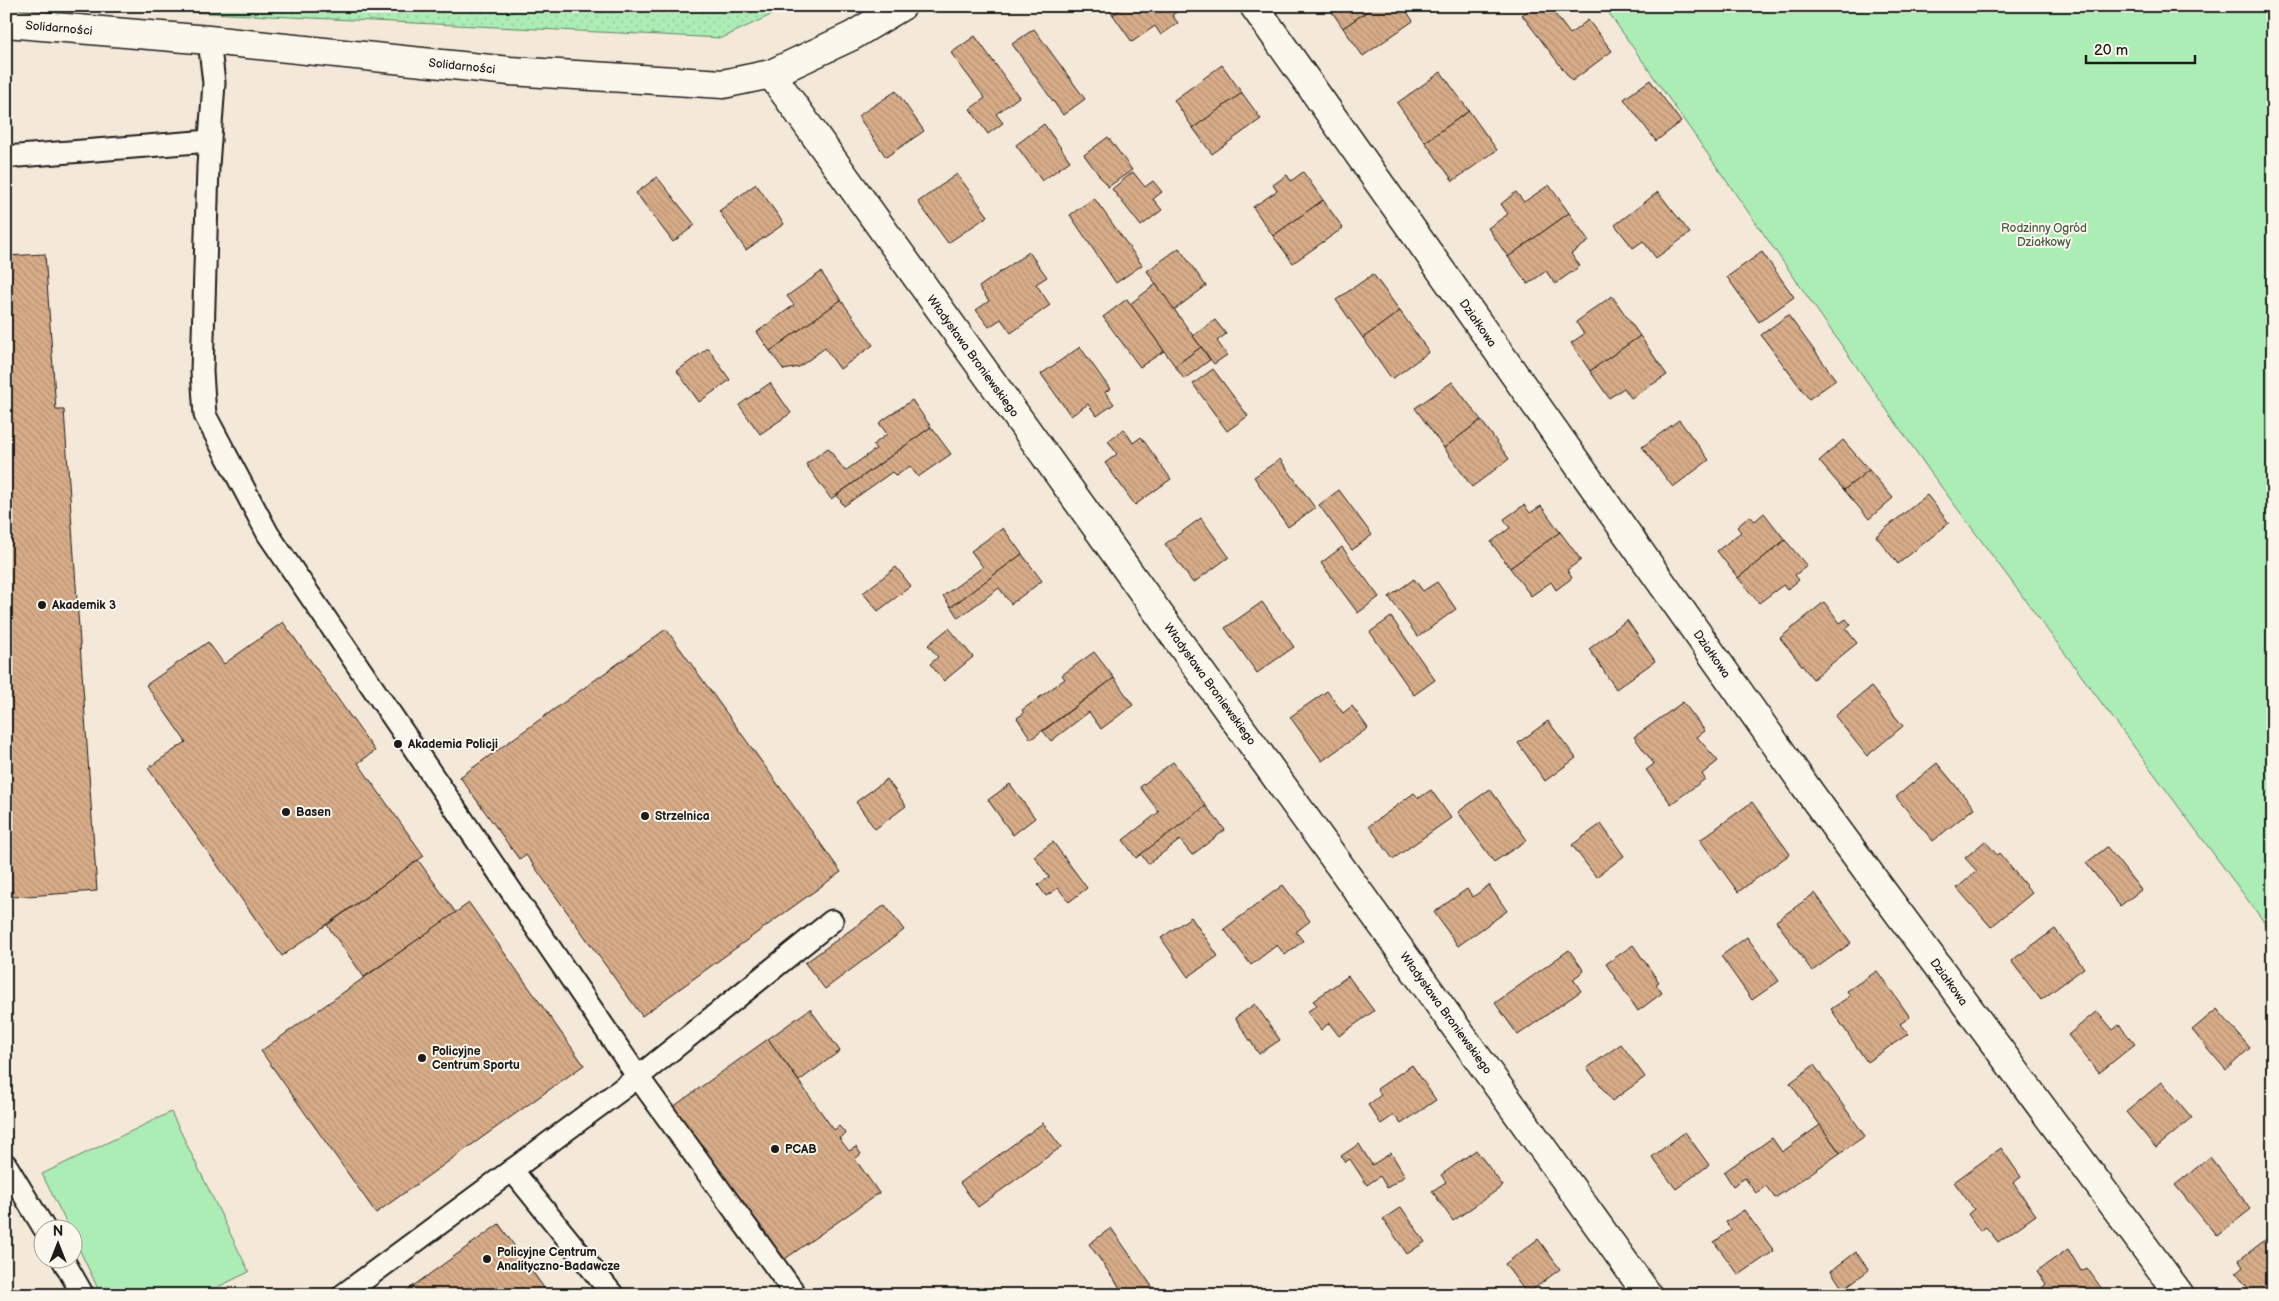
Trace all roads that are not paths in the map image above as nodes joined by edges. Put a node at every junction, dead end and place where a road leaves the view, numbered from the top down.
1 (902, 6) edge
2 (1254, 6) edge
3 (6, 23) edge
4 (209, 40) junction
5 (771, 74) junction
6 (210, 141) junction
7 (6, 157) edge
8 (832, 921) dead end
9 (638, 1077) junction
10 (6, 1164) edge
11 (512, 1170) junction
12 (38, 1218) edge
13 (68, 1268) edge
14 (83, 1295) edge
15 (343, 1295) edge
16 (613, 1295) edge
17 (796, 1295) edge
18 (1648, 1295) edge
19 (2180, 1295) edge

1 - 5 street, Solidarności
2 - 19 street, Działkowa
3 - 4 street, Solidarności
4 - 5 street, Solidarności
4 - 6 lane
5 - 18 street, Władysława Broniewskiego
6 - 7 lane
6 - 9 lane
8 - 9 lane
9 - 11 lane
9 - 17 lane
10 - 12 lane
11 - 15 lane
11 - 16 lane
13 - 14 lane

